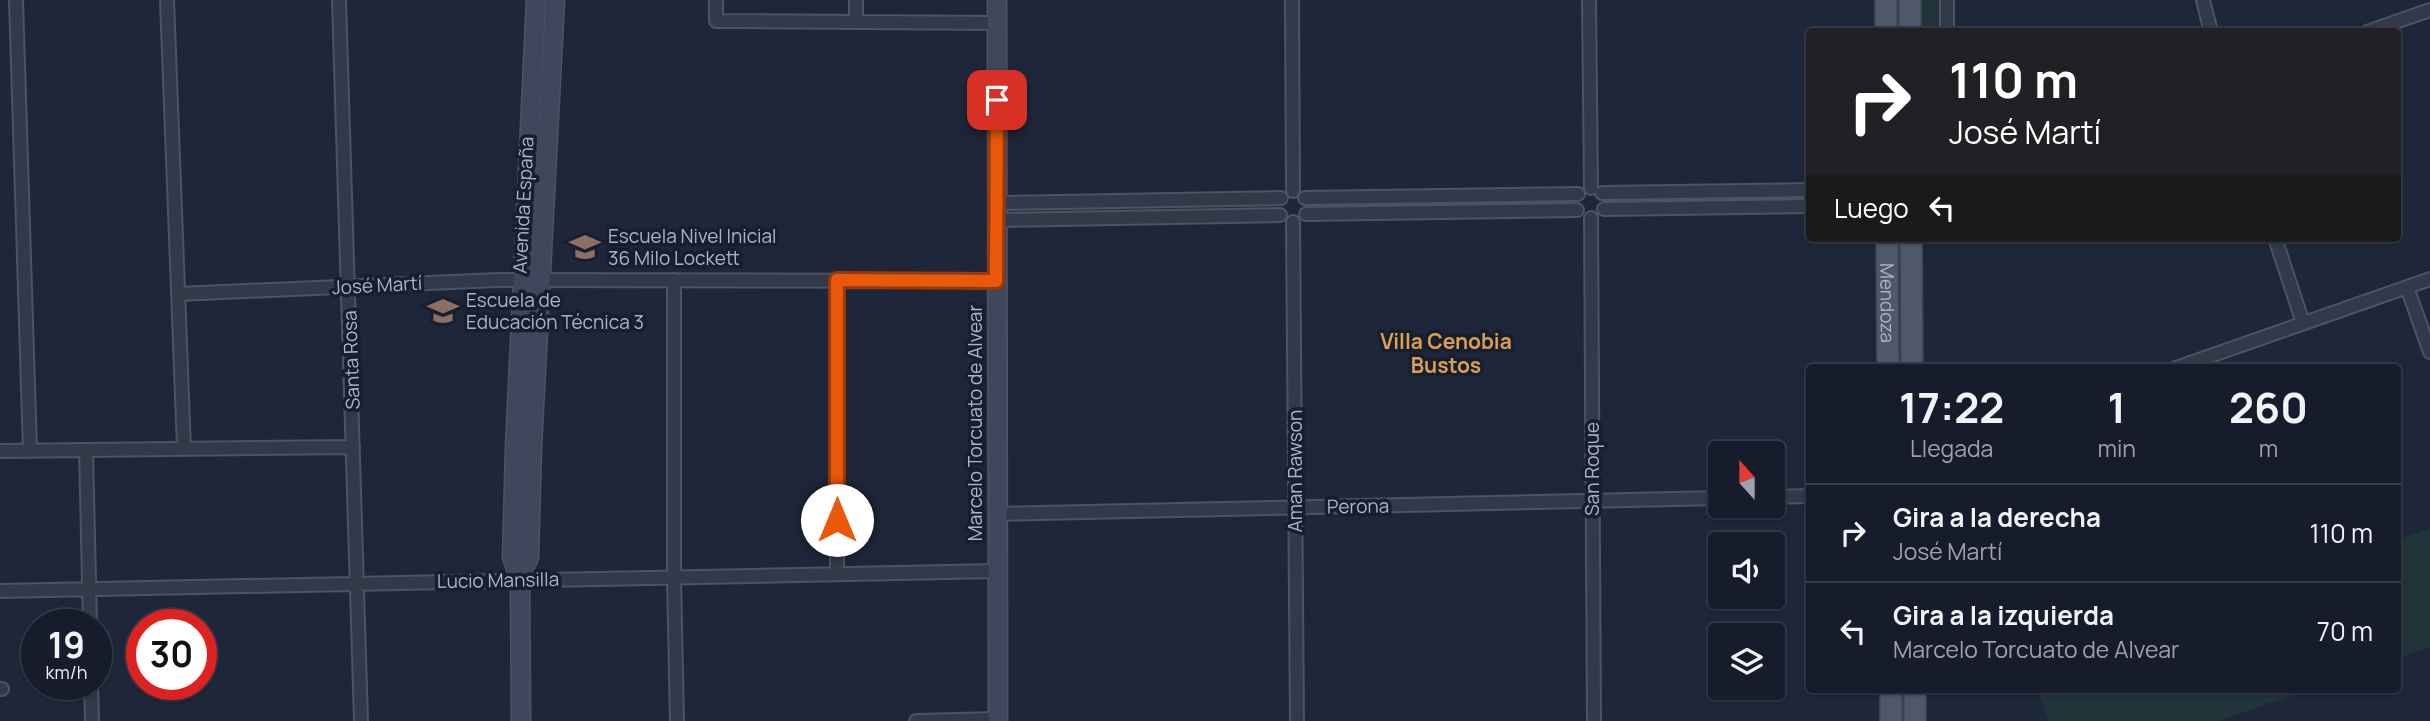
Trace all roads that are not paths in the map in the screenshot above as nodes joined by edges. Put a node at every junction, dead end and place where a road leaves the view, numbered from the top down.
1 (16, 0) edge
2 (167, 0) edge
3 (339, 0) edge
4 (536, 0) edge
5 (555, 0) edge
6 (716, 0) edge
7 (856, 0) edge
8 (997, 0) edge
9 (1292, 0) edge
10 (1589, 0) edge
11 (1886, 0) edge
12 (1910, 0) edge
13 (1947, 0) edge
14 (2203, 0) edge
15 (2430, 10) edge
16 (856, 22) junction
17 (997, 23) junction
18 (1886, 28) edge
19 (1910, 28) edge
20 (1947, 28) edge
21 (2210, 28) edge
22 (2378, 28) edge
23 (1806, 190) edge
24 (1293, 191) junction
25 (1596, 191) junction
26 (1578, 194) junction
27 (1280, 198) junction
28 (1306, 198) junction
29 (1806, 206) edge
30 (1604, 209) junction
31 (1577, 210) junction
32 (997, 211) junction
33 (1306, 214) junction
34 (1280, 215) junction
35 (1591, 218) junction
36 (1293, 222) junction
37 (1886, 242) edge
38 (1911, 242) edge
39 (2276, 242) edge
40 (2430, 279) edge
41 (532, 280) junction
42 (674, 280) junction
43 (837, 280) junction
44 (996, 281) junction
45 (349, 286) junction
46 (2407, 287) junction
47 (178, 294) junction
48 (2303, 323) junction
49 (2430, 352) edge
50 (1888, 364) edge
51 (1912, 364) edge
52 (2187, 364) edge
53 (353, 447) junction
54 (184, 449) junction
55 (86, 450) junction
56 (0, 451) edge
57 (30, 451) junction
58 (1806, 496) edge
59 (1785, 497) edge
60 (1708, 498) edge
61 (1592, 501) junction
62 (1295, 507) junction
63 (996, 514) junction
64 (996, 571) junction
65 (837, 574) junction
66 (674, 577) junction
67 (520, 579) junction
68 (357, 583) junction
69 (89, 589) junction
70 (0, 592) edge
71 (90, 609) edge
72 (1891, 693) edge
73 (1914, 693) edge
74 (91, 700) edge
75 (998, 720) edge
76 (92, 721) edge
77 (361, 721) edge
78 (521, 721) edge
79 (677, 721) edge
80 (916, 721) edge
81 (1297, 721) edge
82 (1594, 721) edge
83 (1891, 721) edge
84 (1915, 721) edge

1 - 57 street
2 - 47 street
3 - 45 street, Santa Rosa
4 - 41 main road, Avenida España
5 - 41 main road, Avenida España
6 - 16 street
7 - 16 street
8 - 17 main road, Marcelo Torcuato de Alvear
9 - 24 street
10 - 25 street
11 - 18 main road
12 - 19 main road
13 - 20 street
14 - 21 street
15 - 22 street
16 - 17 street
17 - 32 main road, Marcelo Torcuato de Alvear
23 - 25 street
24 - 27 street
24 - 28 street
25 - 26 street
25 - 30 street
26 - 28 street
26 - 31 street
27 - 32 street
27 - 34 street
28 - 33 street
29 - 30 street
30 - 35 street
31 - 33 street
31 - 35 street
32 - 34 street
32 - 44 main road, Marcelo Torcuato de Alvear
33 - 36 street
34 - 36 street
35 - 61 street, San Roque
36 - 62 street, Aman Rawson
37 - 50 main road, Mendoza
38 - 51 main road, Mendoza
39 - 48 street
40 - 46 street
41 - 42 street, José Martí
41 - 45 street, José Martí
41 - 67 main road, Avenida España
42 - 43 street, José Martí
42 - 66 street
43 - 44 street, José Martí
43 - 65 street
44 - 63 main road, Marcelo Torcuato de Alvear
45 - 47 street, José Martí
45 - 53 street, Santa Rosa
46 - 48 street
46 - 49 street
47 - 54 street
48 - 52 street
53 - 54 street
53 - 68 street, Santa Rosa
54 - 55 street
55 - 57 street
55 - 69 street
56 - 57 street
58 - 59 street
60 - 61 street, Perona
61 - 62 street, Perona
61 - 82 street, San Roque
62 - 63 street, Perona
62 - 81 street, Aman Rawson
63 - 64 main road, Marcelo Torcuato de Alvear
64 - 65 street, Lucio Mansilla
64 - 75 main road, Marcelo Torcuato de Alvear
65 - 66 street, Lucio Mansilla
66 - 67 street, Lucio Mansilla
66 - 79 street
67 - 68 street, Lucio Mansilla
67 - 78 main road, Avenida España
68 - 69 street, Lucio Mansilla
68 - 77 street, Santa Rosa
69 - 70 street, Lucio Mansilla
69 - 71 street
72 - 83 main road
73 - 84 main road
74 - 76 street
75 - 80 street

